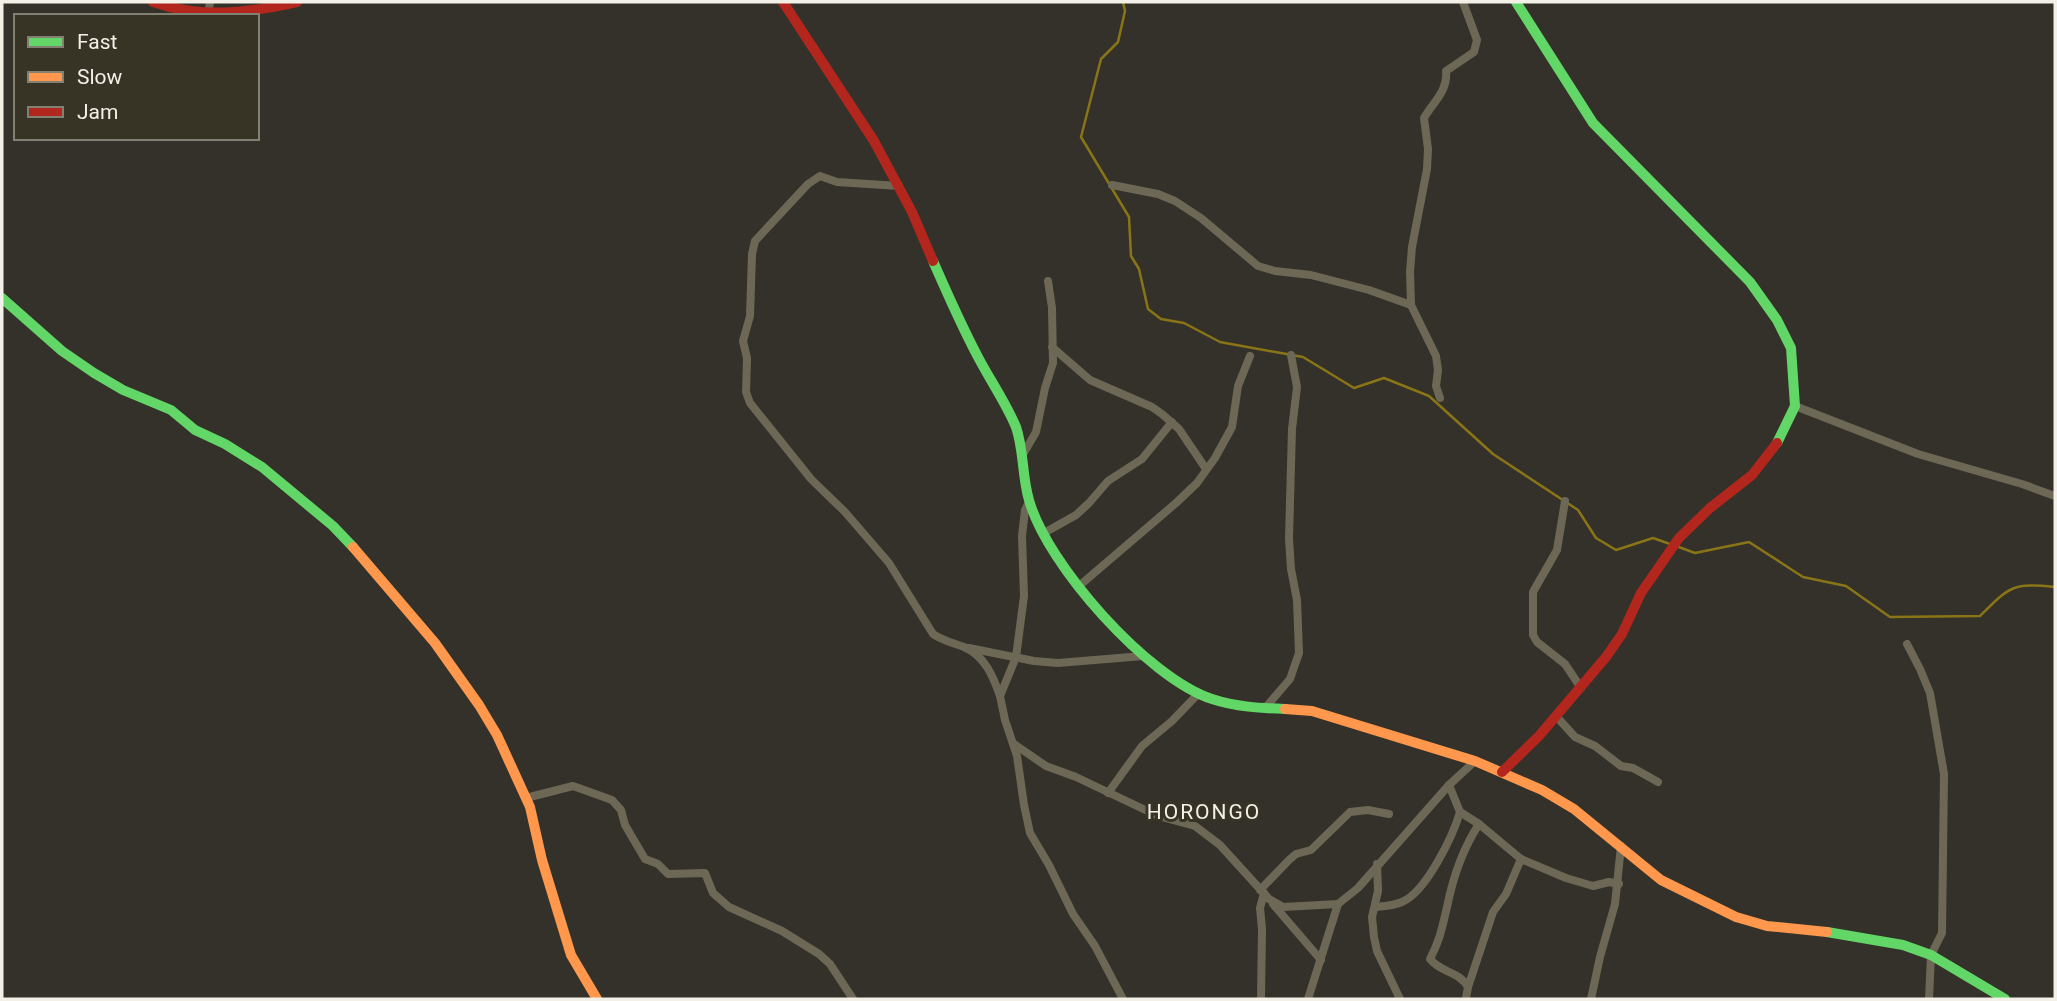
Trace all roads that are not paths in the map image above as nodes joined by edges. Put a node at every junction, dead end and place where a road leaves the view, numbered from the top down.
1 (153, 2) edge
2 (298, 2) edge
3 (783, 2) edge
4 (1463, 2) edge
5 (1516, 2) edge
6 (200, 14) edge
7 (221, 14) edge
8 (1112, 185) dead end
9 (899, 186) junction
10 (1048, 281) dead end
11 (2, 298) edge
12 (1411, 305) junction
13 (1052, 347) junction
14 (1291, 355) dead end
15 (1250, 356) dead end
16 (1440, 398) dead end
17 (1795, 406) junction
18 (1172, 422) junction
19 (1022, 456) junction
20 (1206, 469) junction
21 (2055, 496) edge
22 (1565, 501) dead end
23 (1029, 502) junction
24 (1044, 533) junction
25 (1079, 586) junction
26 (1907, 644) dead end
27 (966, 648) junction
28 (1143, 656) junction
29 (1016, 657) junction
30 (1581, 688) junction
31 (1198, 694) junction
32 (1000, 696) junction
33 (1266, 707) junction
34 (1556, 716) junction
35 (1014, 744) junction
36 (1475, 761) junction
37 (1502, 772) junction
38 (1658, 782) dead end
39 (1449, 785) junction
40 (1108, 793) junction
41 (526, 797) junction
42 (1460, 812) junction
43 (1389, 814) dead end
44 (1479, 824) junction
45 (1621, 846) junction
46 (1521, 859) junction
47 (1377, 864) junction
48 (1619, 884) junction
49 (1264, 894) junction
50 (1338, 904) junction
51 (1375, 907) junction
52 (1931, 955) junction
53 (1321, 960) junction
54 (1468, 986) junction
55 (1466, 998) edge
56 (597, 999) edge
57 (853, 999) edge
58 (1123, 999) edge
59 (1261, 999) edge
60 (1308, 999) edge
61 (1400, 999) edge
62 (1591, 999) edge
63 (1929, 999) edge
64 (2005, 999) edge

1 - 6 street
2 - 7 street
3 - 9 street
4 - 12 street
5 - 17 street
8 - 12 street
9 - 19 street
9 - 27 street
10 - 13 street
11 - 41 street
12 - 16 street
13 - 18 street
13 - 19 street
14 - 33 street
15 - 20 street
17 - 21 street
17 - 30 street
18 - 20 street
18 - 24 street
19 - 23 street
20 - 25 street
22 - 30 street
23 - 24 street
23 - 29 street
24 - 25 street
25 - 28 street
26 - 52 street
27 - 29 street
27 - 32 street
28 - 29 street
28 - 31 street
29 - 32 street
30 - 34 street
31 - 33 street
31 - 40 street
32 - 35 street
33 - 36 street
34 - 37 street
34 - 38 street
35 - 40 street
35 - 58 street
36 - 37 street
36 - 39 street
37 - 45 street
39 - 42 street
39 - 47 street
40 - 49 street
41 - 56 street
41 - 57 street
42 - 44 street
42 - 51 street
43 - 49 street
44 - 46 street
44 - 54 street
45 - 48 street
45 - 52 street
46 - 48 street
46 - 54 street
47 - 50 street
47 - 51 street
48 - 62 street
49 - 50 street
49 - 53 street
49 - 59 street
50 - 53 street
51 - 61 street
52 - 63 street
52 - 64 street
53 - 60 street
54 - 55 street

